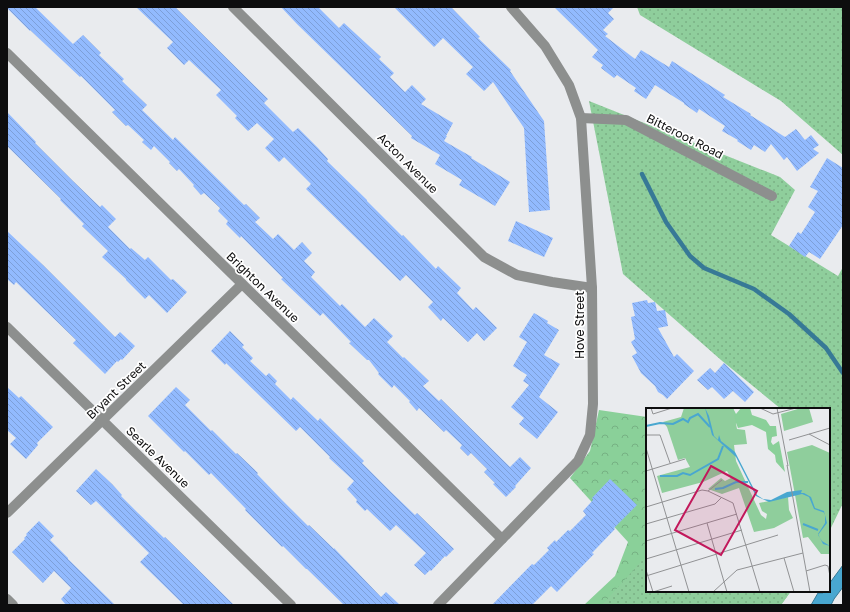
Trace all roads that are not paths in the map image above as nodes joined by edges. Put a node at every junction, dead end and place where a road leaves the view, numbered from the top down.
1 (233, 7) edge
2 (511, 7) edge
3 (7, 53) edge
4 (581, 118) junction
5 (772, 196) dead end
6 (242, 284) junction
7 (592, 288) junction
8 (7, 327) edge
9 (103, 421) junction
10 (7, 513) edge
11 (502, 539) junction
12 (7, 599) edge
13 (14, 605) edge
14 (291, 605) edge
15 (438, 605) edge

1 - 7 street, Acton Avenue
2 - 4 street, Hove Street
3 - 6 street, Brighton Avenue
4 - 5 street, Bitteroot Road
4 - 7 street, Hove Street
6 - 9 street, Bryant Street
6 - 11 street, Brighton Avenue
7 - 11 street, Hove Street
8 - 9 street, Searle Avenue
9 - 10 street, Bryant Street
9 - 14 street, Searle Avenue
11 - 15 street, Hove Street
12 - 13 street

